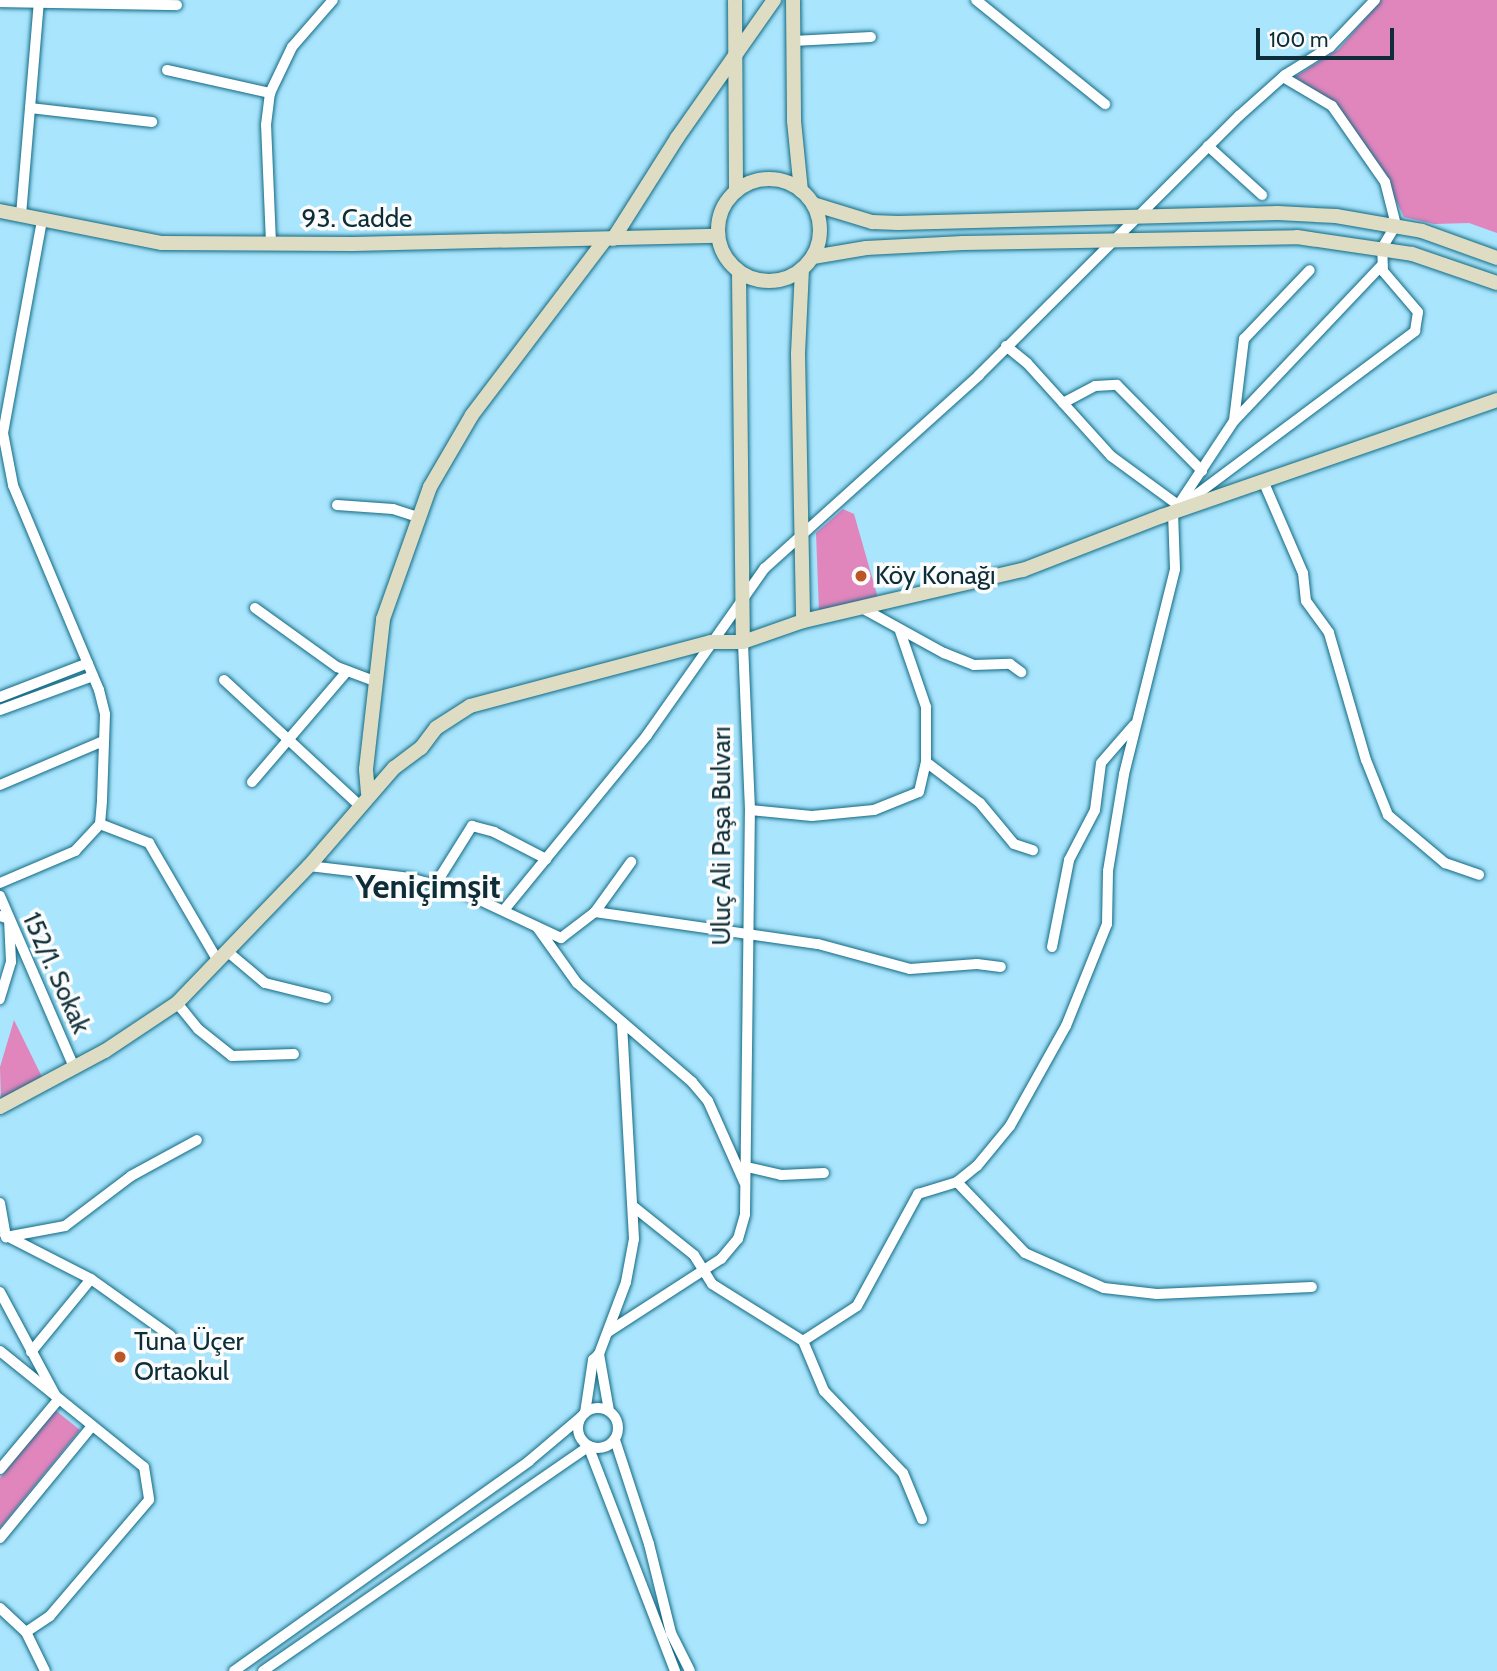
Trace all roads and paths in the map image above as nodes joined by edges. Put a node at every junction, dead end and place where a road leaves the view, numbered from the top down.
1 (333, 0) edge
2 (735, 0) edge
3 (774, 0) edge
4 (793, 0) edge
5 (976, 0) edge
6 (1375, 0) edge
7 (112, 1) edge
8 (0, 2) edge
9 (39, 2) junction
10 (177, 5) dead end
11 (871, 37) dead end
12 (793, 41) junction
13 (735, 54) junction
14 (167, 70) dead end
15 (1283, 77) junction
16 (270, 93) junction
17 (1104, 104) dead end
18 (30, 108) junction
19 (152, 122) dead end
20 (1208, 146) junction
21 (736, 191) junction
22 (802, 191) junction
23 (1262, 195) dead end
24 (813, 204) junction
25 (0, 211) edge
26 (21, 215) junction
27 (1137, 216) junction
28 (42, 220) junction
29 (1396, 225) junction
30 (718, 236) junction
31 (608, 240) junction
32 (1112, 240) junction
33 (271, 243) junction
34 (1382, 248) junction
35 (813, 257) junction
36 (1497, 258) edge
37 (1382, 264) junction
38 (802, 270) junction
39 (1310, 270) dead end
40 (739, 272) junction
41 (1497, 283) edge
42 (1006, 346) junction
43 (1497, 400) edge
44 (1063, 402) junction
45 (1234, 421) junction
46 (1202, 471) junction
47 (1264, 483) junction
48 (337, 505) dead end
49 (1176, 509) junction
50 (418, 517) junction
51 (802, 534) junction
52 (743, 595) junction
53 (255, 608) dead end
54 (862, 608) junction
55 (803, 621) junction
56 (900, 631) junction
57 (711, 642) junction
58 (743, 642) junction
59 (88, 663) junction
60 (346, 671) junction
61 (1021, 673) dead end
62 (93, 676) junction
63 (224, 680) dead end
64 (377, 682) junction
65 (0, 697) edge
66 (0, 710) edge
67 (1135, 725) junction
68 (289, 740) junction
69 (103, 741) junction
70 (926, 762) junction
71 (252, 782) dead end
72 (0, 785) edge
73 (364, 799) junction
74 (750, 810) junction
75 (100, 824) junction
76 (1033, 850) dead end
77 (546, 859) junction
78 (632, 862) dead end
79 (309, 866) junction
80 (1479, 875) dead end
81 (0, 883) edge
82 (435, 885) junction
83 (0, 896) edge
84 (504, 910) junction
85 (595, 912) junction
86 (4, 918) edge
87 (535, 923) junction
88 (748, 937) junction
89 (1052, 947) dead end
90 (223, 956) junction
91 (1001, 967) dead end
92 (326, 998) dead end
93 (0, 999) edge
94 (177, 1003) junction
95 (622, 1022) junction
96 (294, 1054) dead end
97 (74, 1067) junction
98 (0, 1107) edge
99 (197, 1140) dead end
100 (747, 1167) junction
101 (824, 1173) dead end
102 (957, 1182) junction
103 (747, 1190) junction
104 (0, 1203) edge
105 (634, 1207) junction
106 (3, 1233) edge
107 (704, 1273) junction
108 (91, 1279) junction
109 (1312, 1287) dead end
110 (0, 1292) edge
111 (608, 1332) junction
112 (171, 1336) dead end
113 (803, 1341) junction
114 (0, 1351) edge
115 (31, 1352) junction
116 (600, 1354) junction
117 (58, 1400) junction
118 (609, 1411) junction
119 (583, 1415) junction
120 (92, 1426) junction
121 (615, 1440) junction
122 (589, 1447) junction
123 (0, 1469) edge
124 (922, 1519) dead end
125 (0, 1538) edge
126 (0, 1608) edge
127 (26, 1632) junction
128 (45, 1671) edge
129 (234, 1671) edge
130 (263, 1671) edge
131 (675, 1671) edge
132 (690, 1671) edge

1 - 16 street
2 - 13 street
3 - 13 street
4 - 12 street
5 - 17 street
6 - 15 street
7 - 9 street
7 - 10 street
8 - 9 street
9 - 18 street
11 - 12 street
12 - 22 street
13 - 21 street
13 - 31 street
14 - 16 street
15 - 20 street
15 - 29 street
16 - 33 street
18 - 19 street
18 - 26 street
20 - 23 street
20 - 27 street
21 - 22 street
21 - 30 street
22 - 24 street
24 - 27 street
24 - 35 street
25 - 26 street, 93. Cadde
26 - 28 street, 93. Cadde
27 - 29 street
27 - 32 street
28 - 33 street, 93. Cadde
28 - 59 street
29 - 34 street
29 - 36 street
30 - 31 street, 93. Cadde
30 - 40 street
31 - 33 street, 93. Cadde
31 - 50 street
32 - 34 street
32 - 35 street
32 - 42 street
34 - 37 street
34 - 41 street
35 - 38 street
37 - 45 street
37 - 49 street
38 - 40 street
38 - 51 street
39 - 45 street
40 - 52 street, Uluç Ali Paşa Bulvarı
42 - 44 street
42 - 51 street
43 - 47 street
44 - 46 street
44 - 49 street
45 - 46 street
46 - 49 street
47 - 49 street
47 - 80 street
48 - 50 street
49 - 54 street
49 - 67 street
50 - 64 street
51 - 52 street
51 - 55 street
52 - 57 street
52 - 58 street, Uluç Ali Paşa Bulvarı
53 - 60 street
54 - 55 street
54 - 56 street
55 - 58 street
56 - 61 street
56 - 70 street
57 - 58 street
57 - 73 street
57 - 77 street
58 - 74 street, Uluç Ali Paşa Bulvarı
59 - 62 street
59 - 65 street
60 - 64 street
60 - 68 street
62 - 66 street
62 - 69 street
63 - 68 street
64 - 73 street
67 - 89 street
67 - 102 street
68 - 71 street
68 - 73 street
69 - 72 street
69 - 75 street
70 - 74 street
70 - 76 street
73 - 79 street
74 - 88 street, Uluç Ali Paşa Bulvarı
75 - 81 street
75 - 90 street
77 - 82 street
77 - 84 street
78 - 85 street
79 - 82 street
79 - 90 street
82 - 84 street
83 - 86 street, 152/1. Sokak
84 - 87 street
85 - 87 street
85 - 88 street
86 - 93 street
86 - 97 street, 152/1. Sokak
87 - 95 street
88 - 91 street
88 - 100 street, Uluç Ali Paşa Bulvarı
90 - 92 street
90 - 94 street
94 - 96 street
94 - 97 street
95 - 103 street
95 - 105 street
97 - 98 street
99 - 106 street
100 - 101 street
100 - 103 street, Uluç Ali Paşa Bulvarı
102 - 109 street
102 - 113 street
103 - 107 street, Uluç Ali Paşa Bulvarı
104 - 106 street
105 - 107 street
105 - 111 street
106 - 108 street
107 - 111 street, Uluç Ali Paşa Bulvarı
107 - 113 street
108 - 112 street
108 - 115 street
110 - 115 street
111 - 116 street
113 - 124 street
114 - 117 street
115 - 117 street
116 - 118 street
116 - 119 street
117 - 120 street
117 - 123 street
118 - 119 street
118 - 121 street
119 - 122 street
119 - 129 street
120 - 125 street
120 - 127 street
121 - 122 street
121 - 132 street
122 - 130 street
122 - 131 street
126 - 127 street
127 - 128 street

